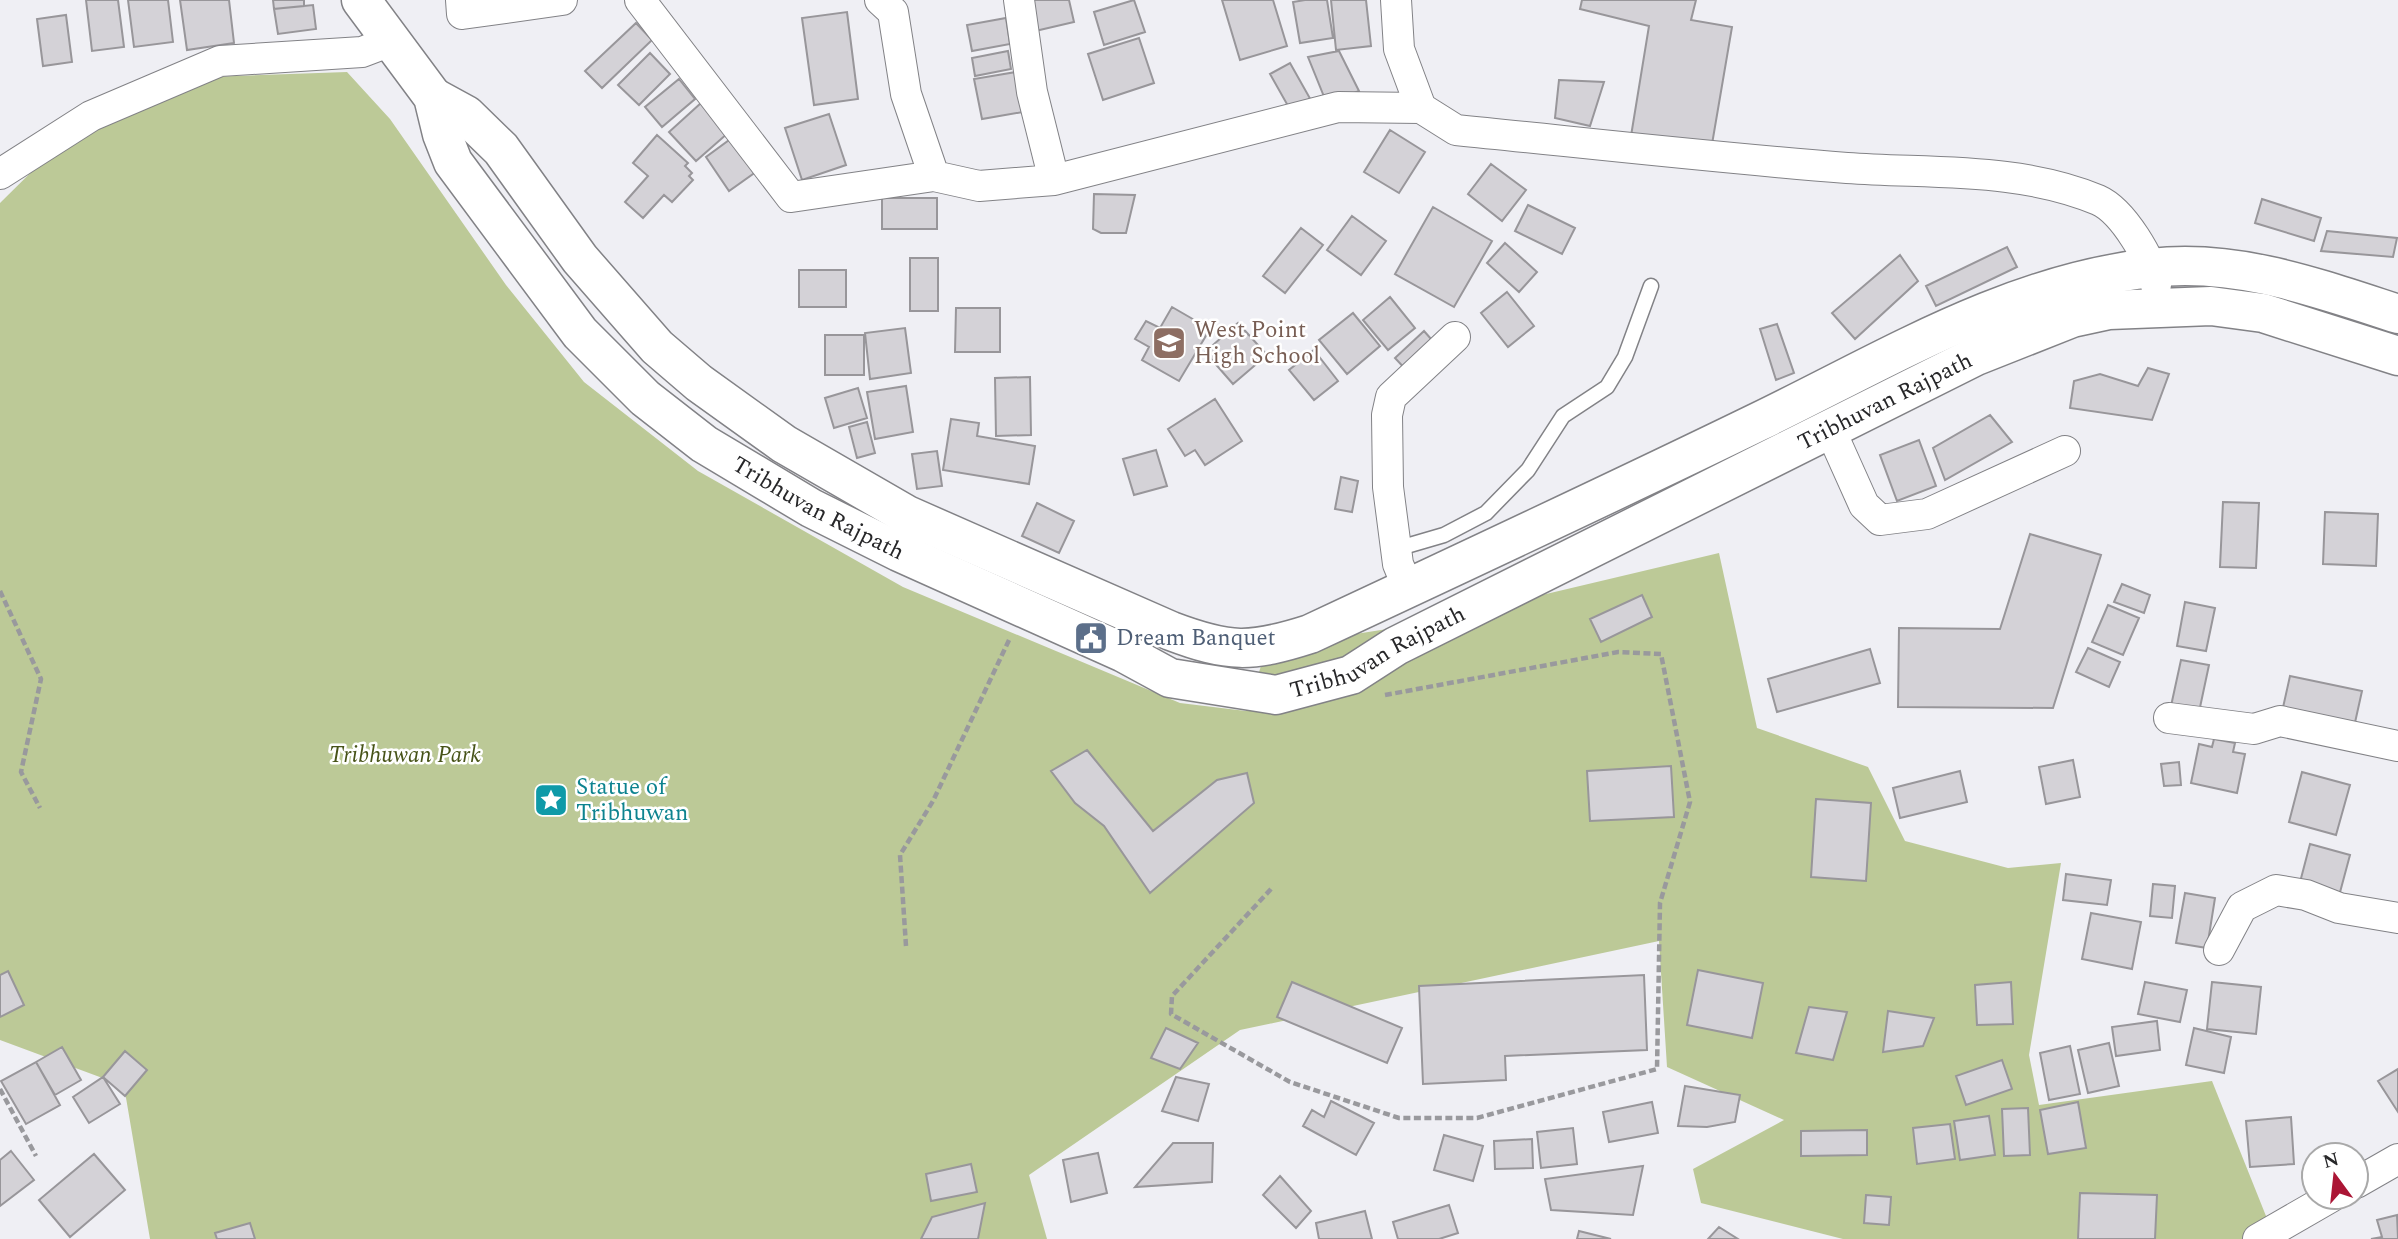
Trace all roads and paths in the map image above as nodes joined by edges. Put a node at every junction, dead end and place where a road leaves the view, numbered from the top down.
1 (361, 0) edge
2 (461, 0) edge
3 (562, 0) edge
4 (640, 0) edge
5 (880, 0) edge
6 (1019, 0) edge
7 (1396, 0) edge
8 (391, 41) junction
9 (433, 97) junction
10 (1421, 108) junction
11 (0, 174) edge
12 (934, 176) junction
13 (1054, 180) junction
14 (2153, 267) junction
15 (1651, 286) dead end
16 (2159, 306) junction
17 (2398, 314) edge
18 (1455, 337) dead end
19 (2398, 356) edge
20 (1829, 427) junction
21 (784, 444) junction
22 (2065, 451) dead end
23 (760, 478) junction
24 (1396, 549) junction
25 (1408, 588) junction
26 (0, 591) edge
27 (3, 601) edge
28 (1023, 609) junction
29 (1375, 697) dead end
30 (2169, 718) dead end
31 (2398, 746) edge
32 (40, 808) dead end
33 (1271, 889) dead end
34 (2398, 918) edge
35 (906, 946) dead end
36 (2219, 950) dead end
37 (0, 1089) edge
38 (36, 1156) dead end
39 (2398, 1159) edge
40 (2370, 1175) edge
41 (2308, 1211) edge
42 (2268, 1236) edge

1 - 8 highway, Tribhuvan Rajpath
2 - 3 street
4 - 12 street
5 - 12 street
6 - 13 street
7 - 10 street
8 - 9 highway, Tribhuvan Rajpath
8 - 11 street
9 - 21 highway, Tribhuvan Rajpath
9 - 23 highway, Tribhuvan Rajpath
10 - 13 street
10 - 14 street
12 - 13 street
14 - 16 street
14 - 17 highway, Tribhuvan Rajpath
14 - 25 highway, Tribhuvan Rajpath
15 - 24 lane
16 - 19 highway, Tribhuvan Rajpath
16 - 20 highway, Tribhuvan Rajpath
18 - 24 street
20 - 22 street
20 - 28 highway, Tribhuvan Rajpath
21 - 23 highway
21 - 25 highway, Tribhuvan Rajpath
23 - 28 highway, Tribhuvan Rajpath
24 - 25 street
26 - 27 path
27 - 32 path
28 - 35 path
29 - 33 path
30 - 31 street
34 - 36 street
37 - 38 path
39 - 40 street
41 - 42 street

